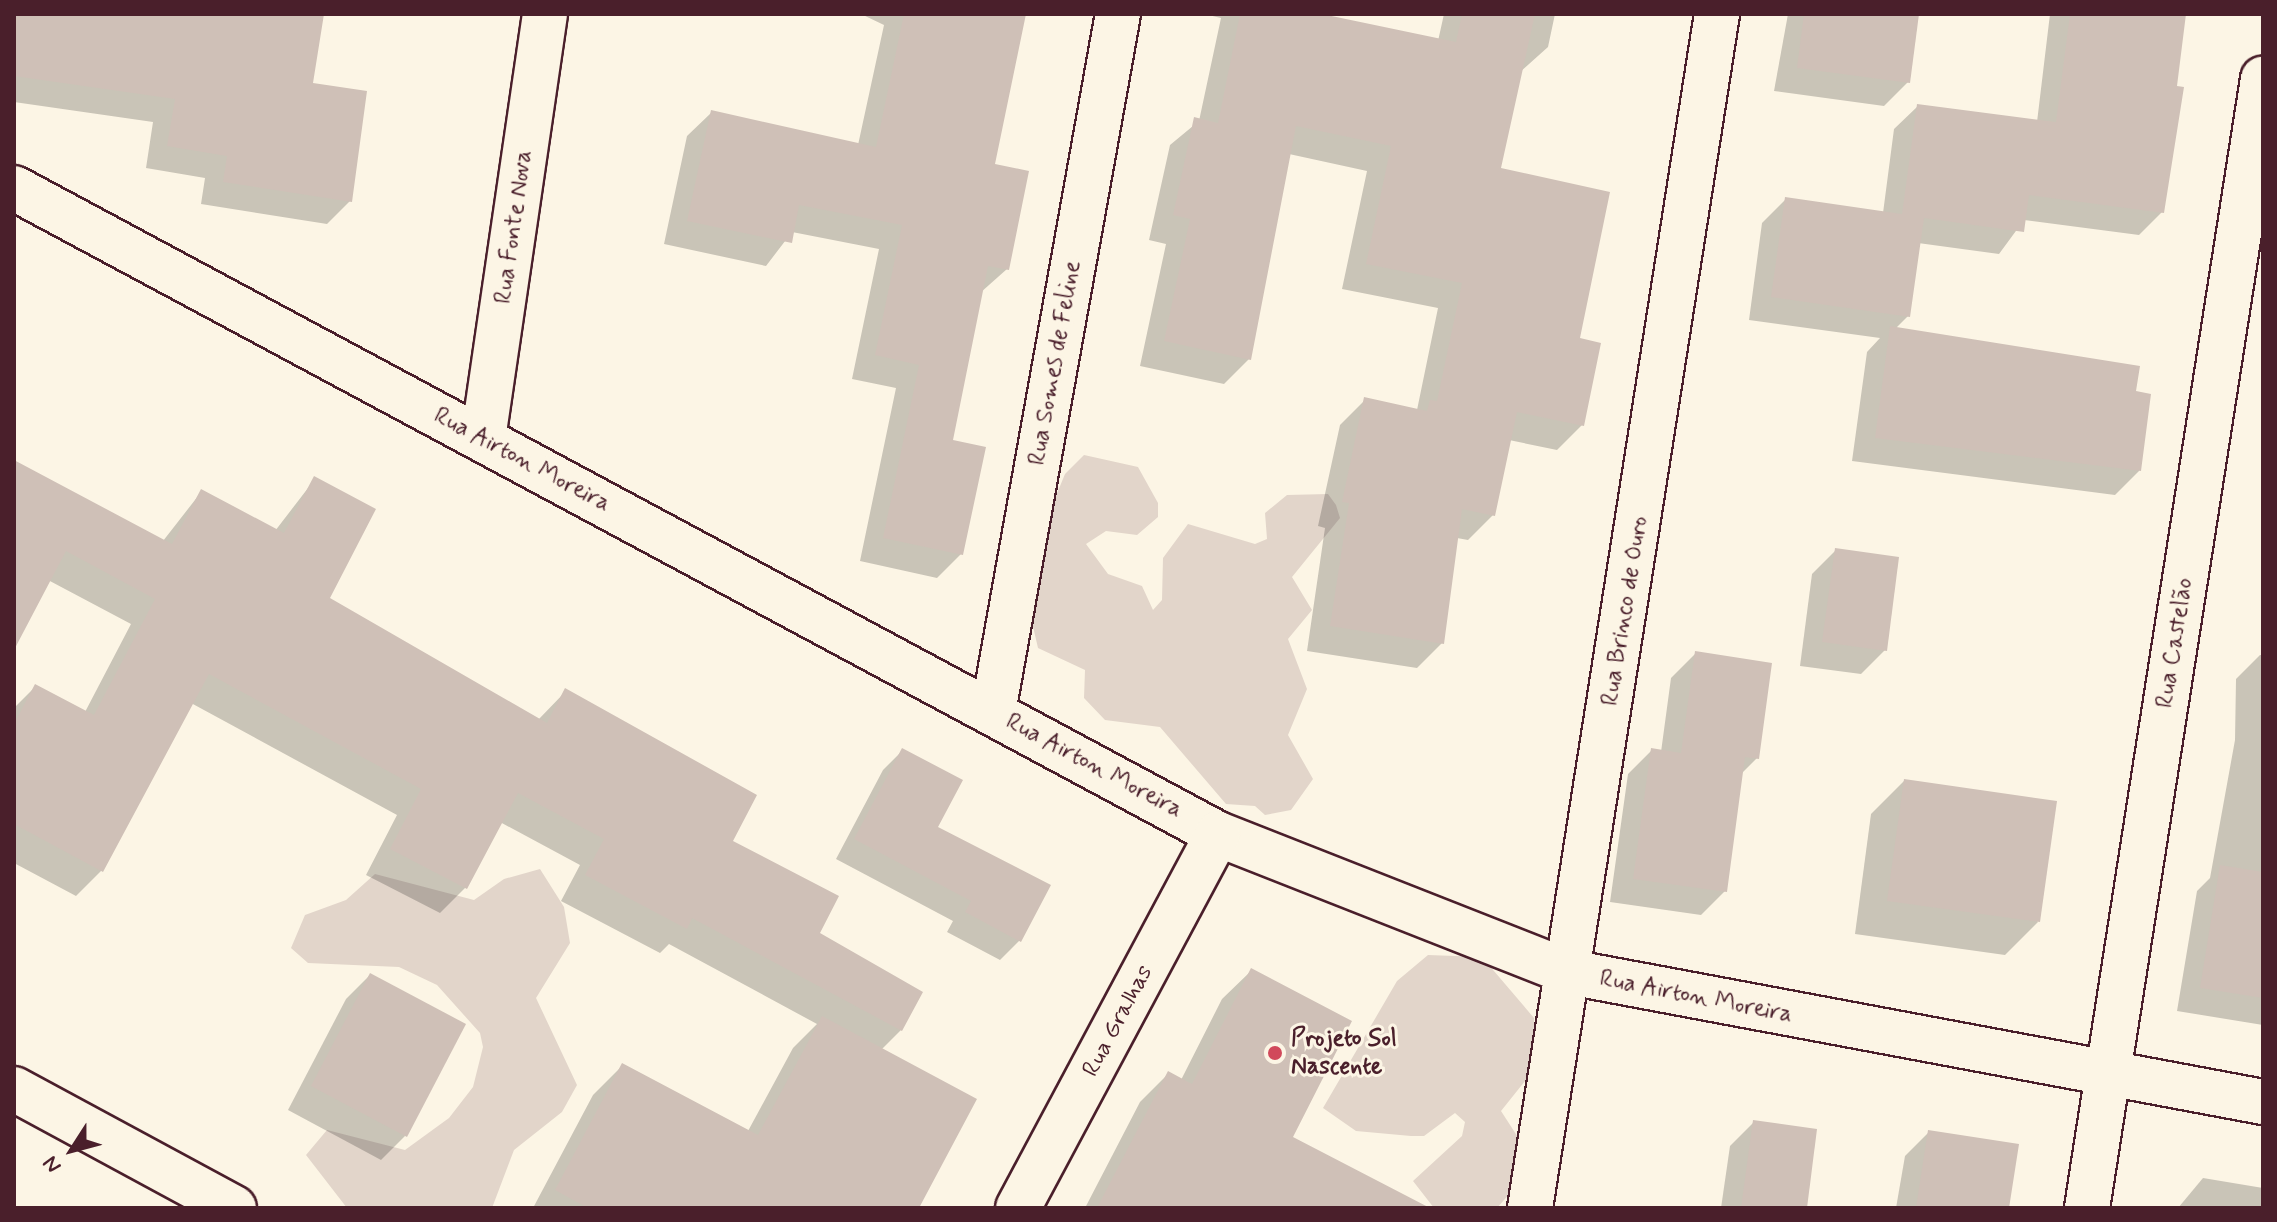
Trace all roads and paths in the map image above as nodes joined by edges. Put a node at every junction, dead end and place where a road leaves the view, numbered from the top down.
1 (545, 14) edge
2 (1118, 14) edge
3 (1717, 14) edge
4 (2263, 79) edge
5 (14, 188) edge
6 (483, 439) junction
7 (993, 712) junction
8 (1218, 834) junction
9 (1569, 972) junction
10 (2107, 1078) junction
11 (14, 1089) edge
12 (2263, 1102) edge
13 (234, 1208) edge
14 (1018, 1208) edge
15 (1530, 1208) edge
16 (2087, 1208) edge

1 - 6 street, Rua Fonte Nova
2 - 7 street, Rua Somes de Feline
3 - 9 street, Rua Brinco de Ouro
4 - 10 street, Rua Castelão
5 - 6 street, Rua Airton Moreira
6 - 7 street, Rua Airton Moreira
7 - 8 street, Rua Airton Moreira
8 - 9 street, Rua Airton Moreira
8 - 14 street, Rua Gralhas
9 - 10 street, Rua Airton Moreira
9 - 15 street, Rua Brinco de Ouro
10 - 12 street, Rua Airton Moreira
10 - 16 street, Rua Castelão
11 - 13 street

